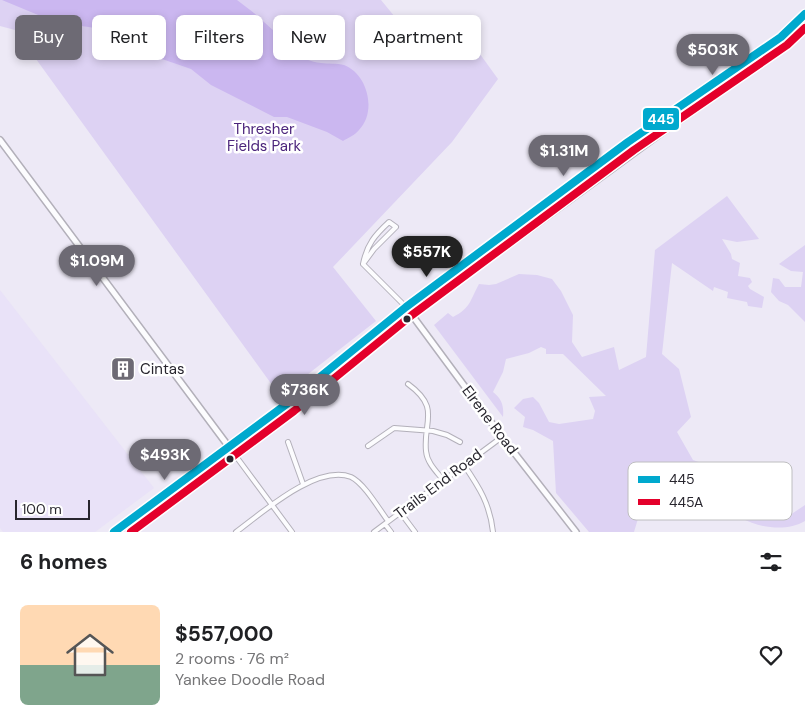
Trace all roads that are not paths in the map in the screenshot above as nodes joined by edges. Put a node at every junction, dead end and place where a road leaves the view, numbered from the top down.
1 (805, 14) edge
2 (805, 30) edge
3 (768, 46) junction
4 (681, 106) junction
5 (695, 110) junction
6 (0, 140) edge
7 (611, 169) junction
8 (363, 264) junction
9 (406, 307) junction
10 (412, 315) junction
11 (408, 384) dead end
12 (288, 403) junction
13 (428, 431) junction
14 (502, 437) junction
15 (288, 442) dead end
16 (460, 442) dead end
17 (368, 446) dead end
18 (229, 447) junction
19 (235, 456) junction
20 (464, 465) junction
21 (444, 481) junction
22 (303, 484) junction
23 (272, 505) junction
24 (400, 512) junction
25 (156, 514) junction
26 (386, 523) junction
27 (114, 532) edge
28 (132, 532) edge
29 (236, 532) edge
30 (292, 532) edge
31 (374, 532) edge
32 (391, 532) edge
33 (415, 532) edge
34 (493, 532) edge
35 (576, 532) edge

1 - 3 main road
2 - 5 main road
3 - 4 main road
3 - 5 main road
4 - 7 main road
4 - 9 main road
5 - 7 main road
6 - 18 street
7 - 10 main road
8 - 8 street
8 - 9 street
9 - 10 street, Elrene Road
9 - 12 main road
10 - 14 street, Elrene Road
10 - 19 main road
11 - 13 street
12 - 18 main road
12 - 19 main road
13 - 16 street
13 - 17 street
13 - 21 street
14 - 20 street, Trails End Road
14 - 35 street, Elrene Road
15 - 22 street
18 - 25 main road
18 - 27 main road
19 - 23 street
19 - 25 main road
20 - 21 street, Trails End Road
20 - 34 street
21 - 24 street, Trails End Road
22 - 23 street
22 - 26 street
23 - 29 street
23 - 30 street
24 - 26 street, Trails End Road
24 - 33 street
25 - 28 main road
26 - 31 street, Trails End Road
26 - 32 street

